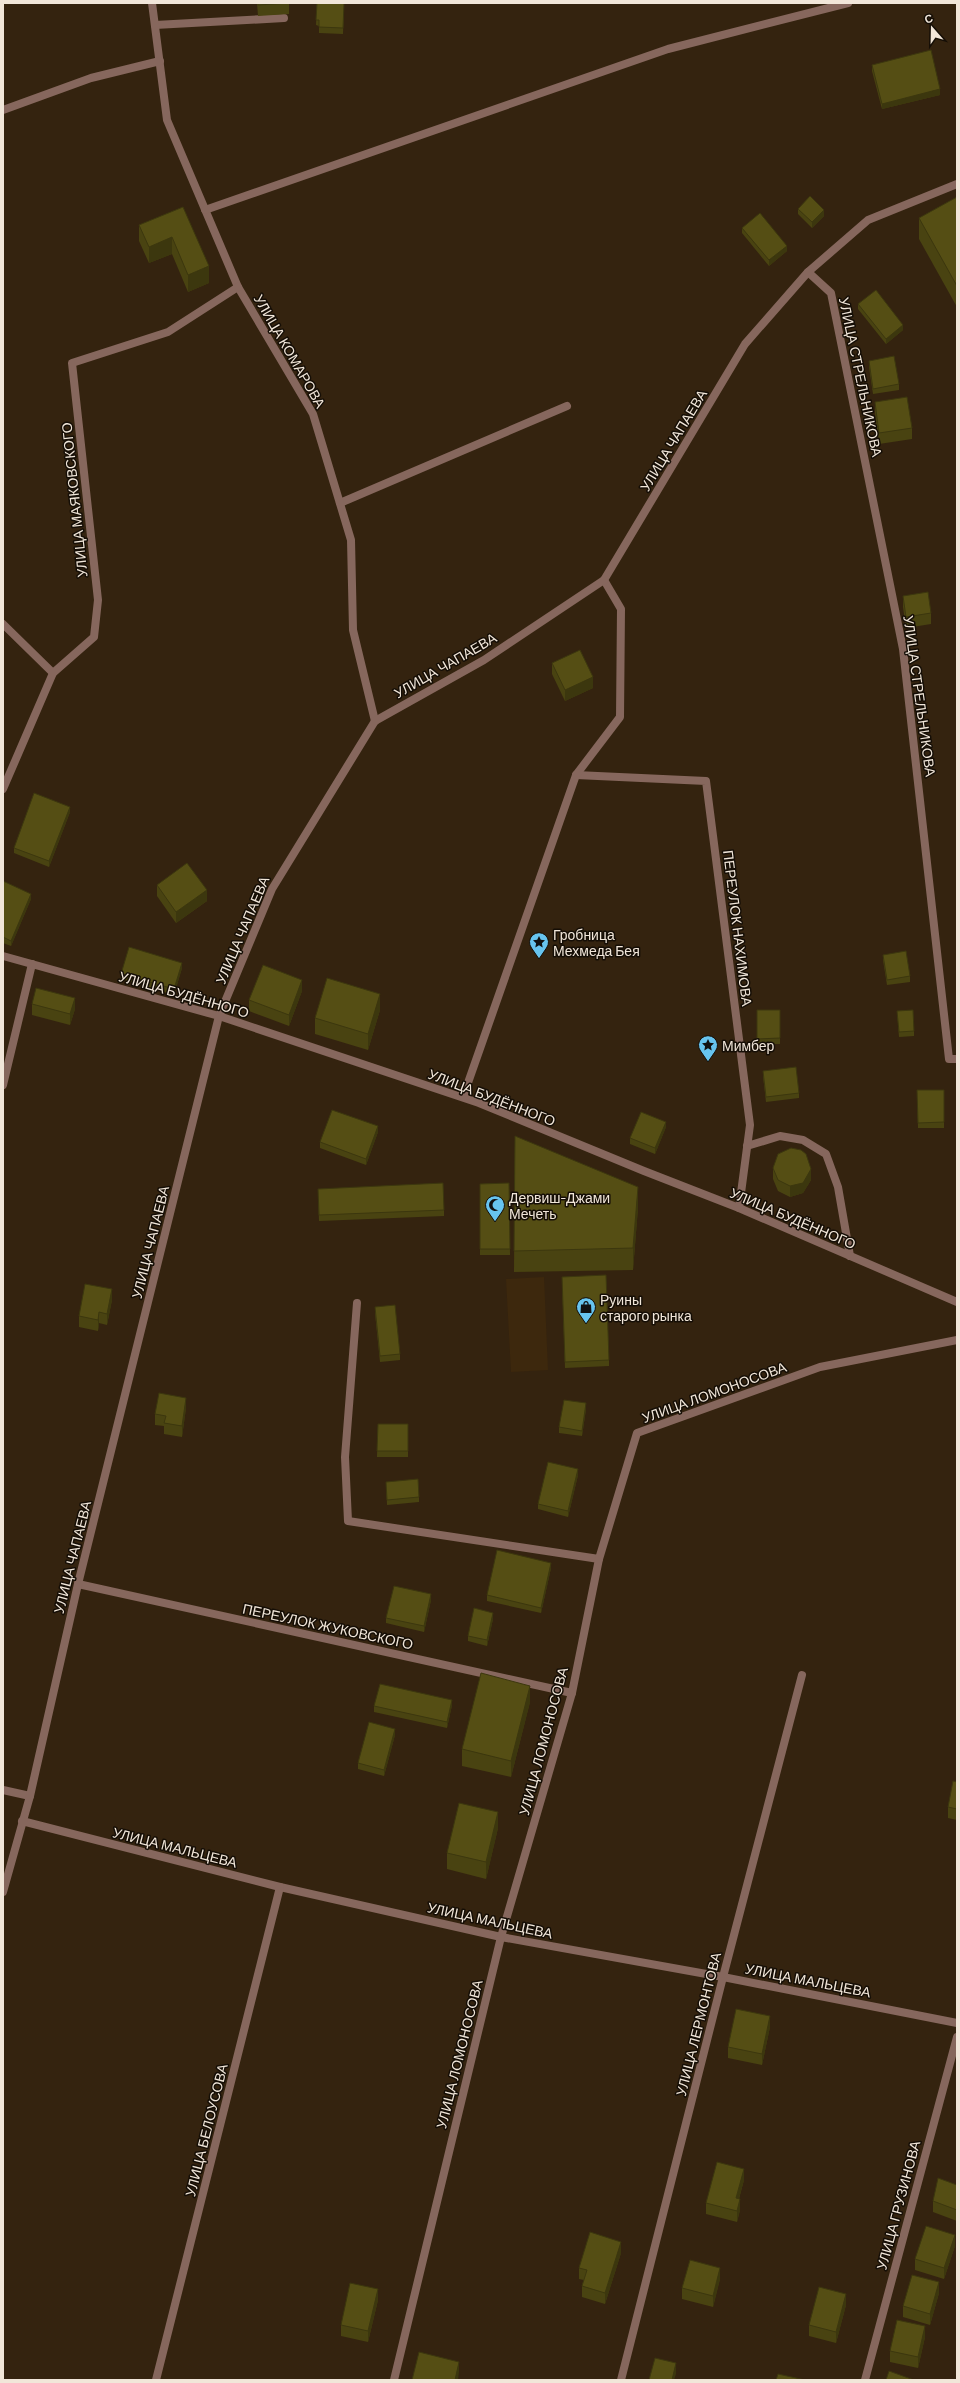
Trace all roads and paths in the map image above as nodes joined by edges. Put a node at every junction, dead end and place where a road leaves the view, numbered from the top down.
1 (152, 3) edge
2 (848, 3) edge
3 (284, 18) dead end
4 (155, 25) junction
5 (160, 61) junction
6 (3, 110) edge
7 (957, 184) edge
8 (205, 210) junction
9 (808, 272) junction
10 (238, 287) junction
11 (567, 406) dead end
12 (340, 503) junction
13 (604, 580) junction
14 (3, 624) edge
15 (53, 673) junction
16 (375, 721) junction
17 (576, 775) junction
18 (3, 789) edge
19 (3, 956) edge
20 (32, 964) junction
21 (219, 1016) junction
22 (957, 1059) edge
23 (3, 1085) edge
24 (463, 1097) junction
25 (747, 1146) junction
26 (739, 1208) junction
27 (850, 1256) junction
28 (957, 1302) edge
29 (357, 1303) dead end
30 (957, 1340) edge
31 (599, 1559) junction
32 (78, 1584) junction
33 (802, 1676) dead end
34 (572, 1693) junction
35 (3, 1790) edge
36 (30, 1796) junction
37 (22, 1821) junction
38 (280, 1887) junction
39 (3, 1892) edge
40 (501, 1937) junction
41 (723, 1977) junction
42 (957, 2023) edge
43 (957, 2037) edge
44 (156, 2380) edge
45 (394, 2380) edge
46 (621, 2380) edge
47 (865, 2380) edge

1 - 4 street, УЛИЦА КОМАРОВА
2 - 8 street
3 - 4 street
4 - 5 street, УЛИЦА КОМАРОВА
5 - 6 street
5 - 8 street, УЛИЦА КОМАРОВА
7 - 9 street, УЛИЦА ЧАПАЕВА
8 - 10 street, УЛИЦА КОМАРОВА
9 - 13 street, УЛИЦА ЧАПАЕВА
9 - 22 street, УЛИЦА СТРЕЛЬНИКОВА
10 - 12 street, УЛИЦА КОМАРОВА
10 - 15 street, УЛИЦА МАЯКОВСКОГО
11 - 12 street
12 - 16 street, УЛИЦА КОМАРОВА
13 - 16 street, УЛИЦА ЧАПАЕВА
13 - 17 street
14 - 15 street
15 - 18 street, УЛИЦА МАЯКОВСКОГО
16 - 21 street, УЛИЦА ЧАПАЕВА
17 - 24 street
17 - 25 street, ПЕРЕУЛОК НАХИМОВА
19 - 20 street, УЛИЦА БУДЁННОГО
20 - 21 street, УЛИЦА БУДЁННОГО
20 - 23 street
21 - 24 street, УЛИЦА БУДЁННОГО
21 - 32 street, УЛИЦА ЧАПАЕВА
24 - 26 street, УЛИЦА БУДЁННОГО
25 - 26 street, ПЕРЕУЛОК НАХИМОВА
25 - 27 street
26 - 27 street, УЛИЦА БУДЁННОГО
27 - 28 street, УЛИЦА БУДЁННОГО
29 - 31 street
30 - 31 street, УЛИЦА ЛОМОНОСОВА
31 - 34 street, УЛИЦА ЛОМОНОСОВА
32 - 34 street, ПЕРЕУЛОК ЖУКОВСКОГО
32 - 36 street, УЛИЦА ЧАПАЕВА
33 - 41 street, УЛИЦА ЛЕРМОНТОВА
34 - 40 street, УЛИЦА ЛОМОНОСОВА
35 - 36 street
36 - 37 street, УЛИЦА ЧАПАЕВА
37 - 38 street, УЛИЦА МАЛЬЦЕВА
37 - 39 street, УЛИЦА ЧАПАЕВА
38 - 40 street, УЛИЦА МАЛЬЦЕВА
38 - 44 street, УЛИЦА БЕЛОУСОВА
40 - 41 street, УЛИЦА МАЛЬЦЕВА
40 - 45 street, УЛИЦА ЛОМОНОСОВА
41 - 42 street, УЛИЦА МАЛЬЦЕВА
41 - 46 street, УЛИЦА ЛЕРМОНТОВА
43 - 47 street, УЛИЦА ГРУЗИНОВА

